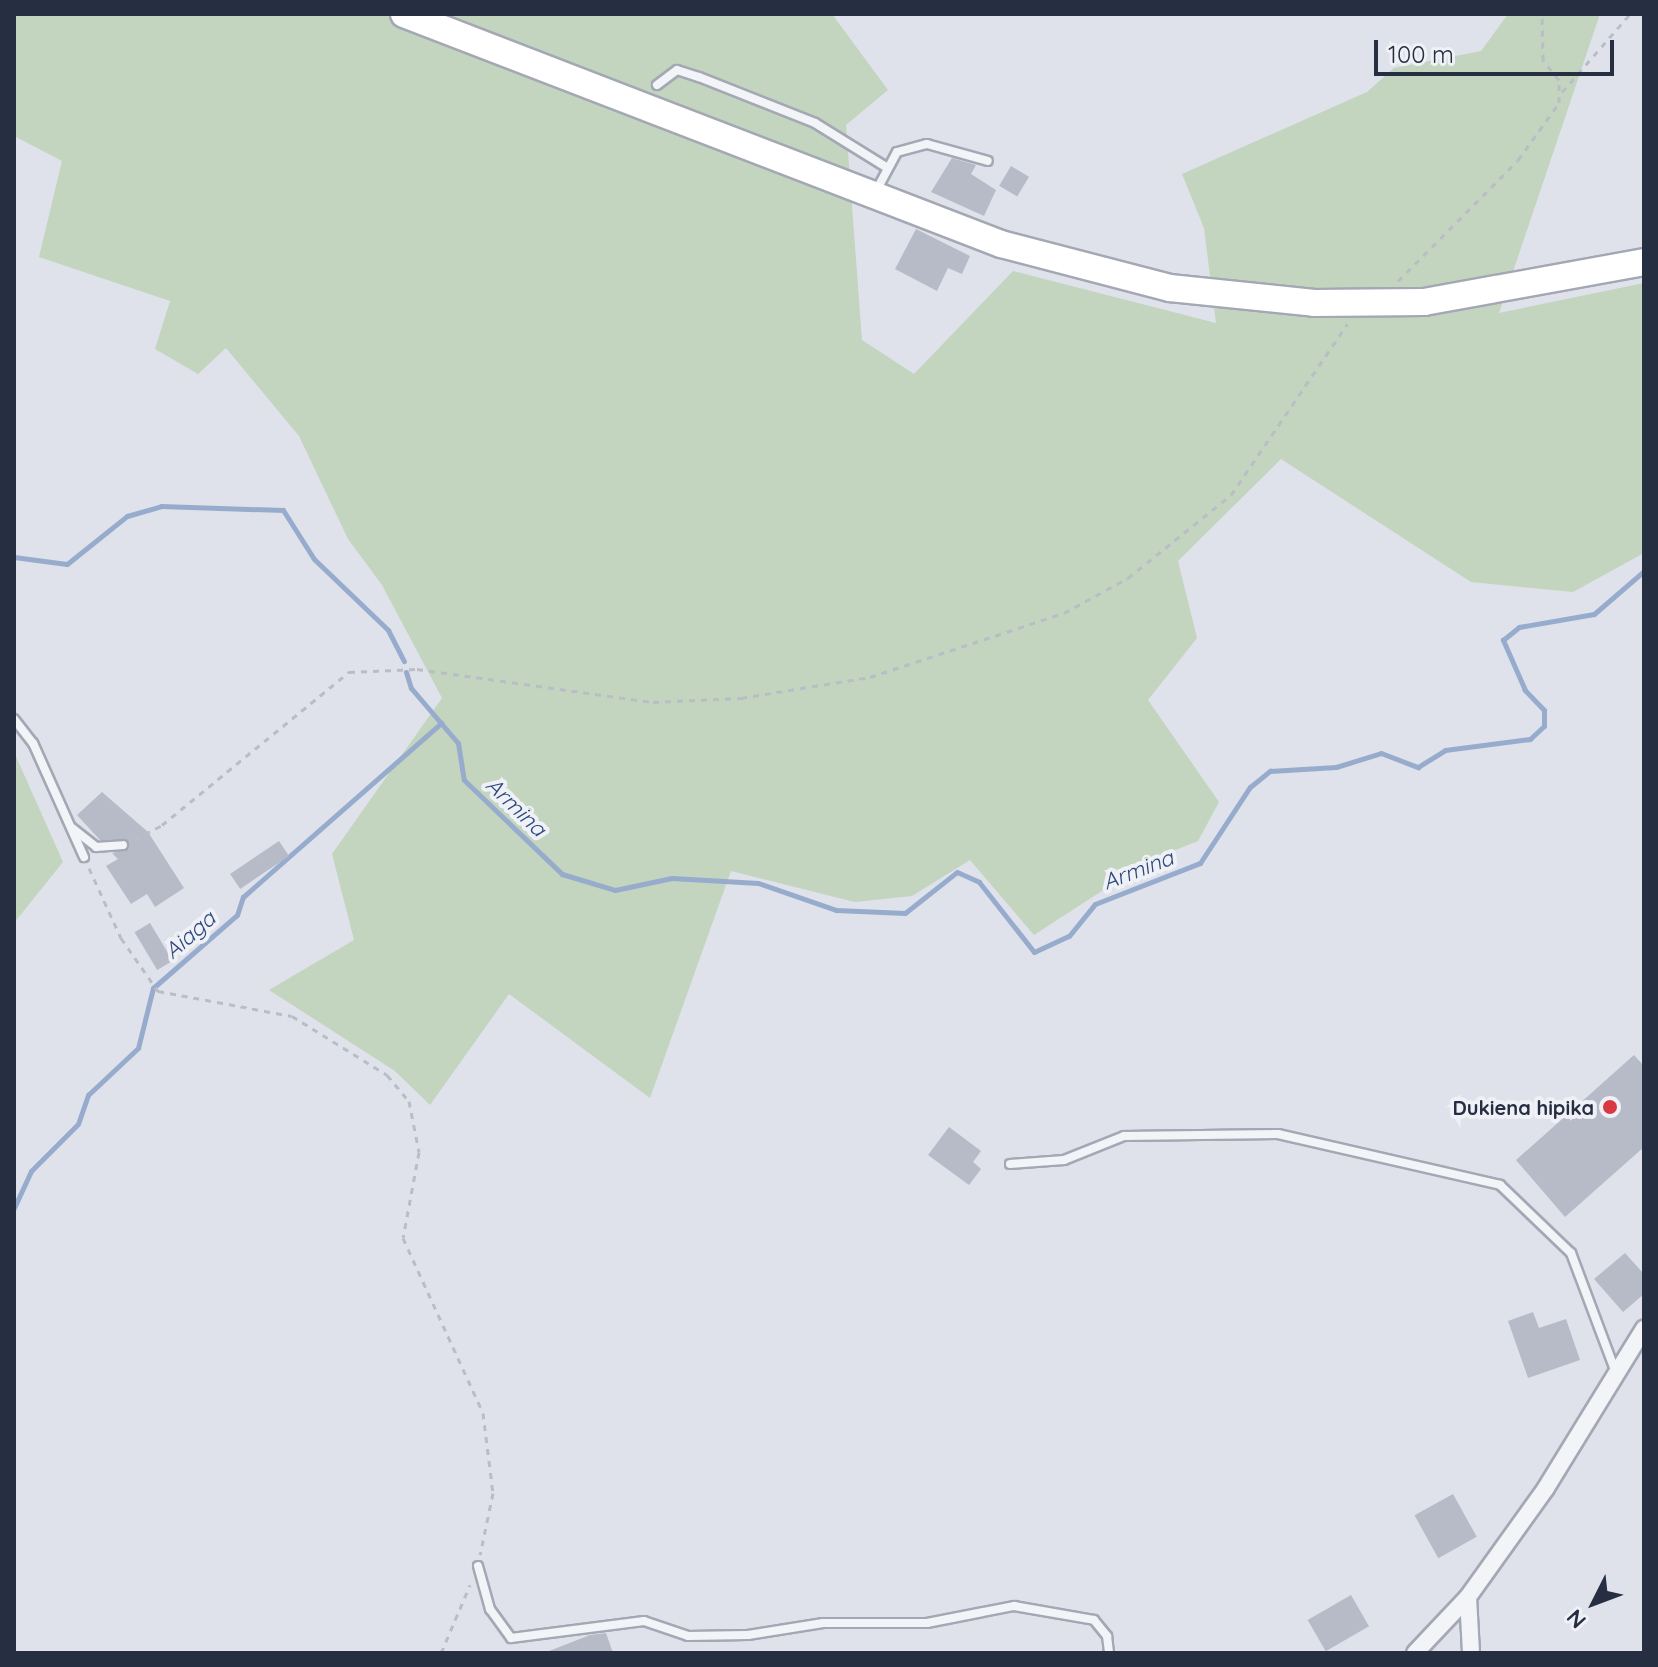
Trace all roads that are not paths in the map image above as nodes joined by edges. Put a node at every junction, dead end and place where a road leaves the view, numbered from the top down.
1 (404, 14) edge
2 (657, 85) dead end
3 (988, 161) dead end
4 (886, 167) junction
5 (875, 196) junction
6 (1644, 262) edge
7 (14, 719) edge
8 (72, 827) junction
9 (123, 845) road end
10 (84, 857) road end
11 (1010, 1164) dead end
12 (1644, 1329) edge
13 (1616, 1374) junction
14 (478, 1566) road end
15 (1468, 1597) junction
16 (1109, 1653) edge
17 (1415, 1653) edge
18 (1471, 1653) edge

1 - 5 main road
2 - 4 lane
3 - 4 lane
4 - 5 lane
5 - 6 main road
7 - 8 lane
8 - 9 lane
8 - 10 lane
11 - 13 lane
12 - 13 street
13 - 15 street
14 - 16 lane
15 - 17 street
15 - 18 street

